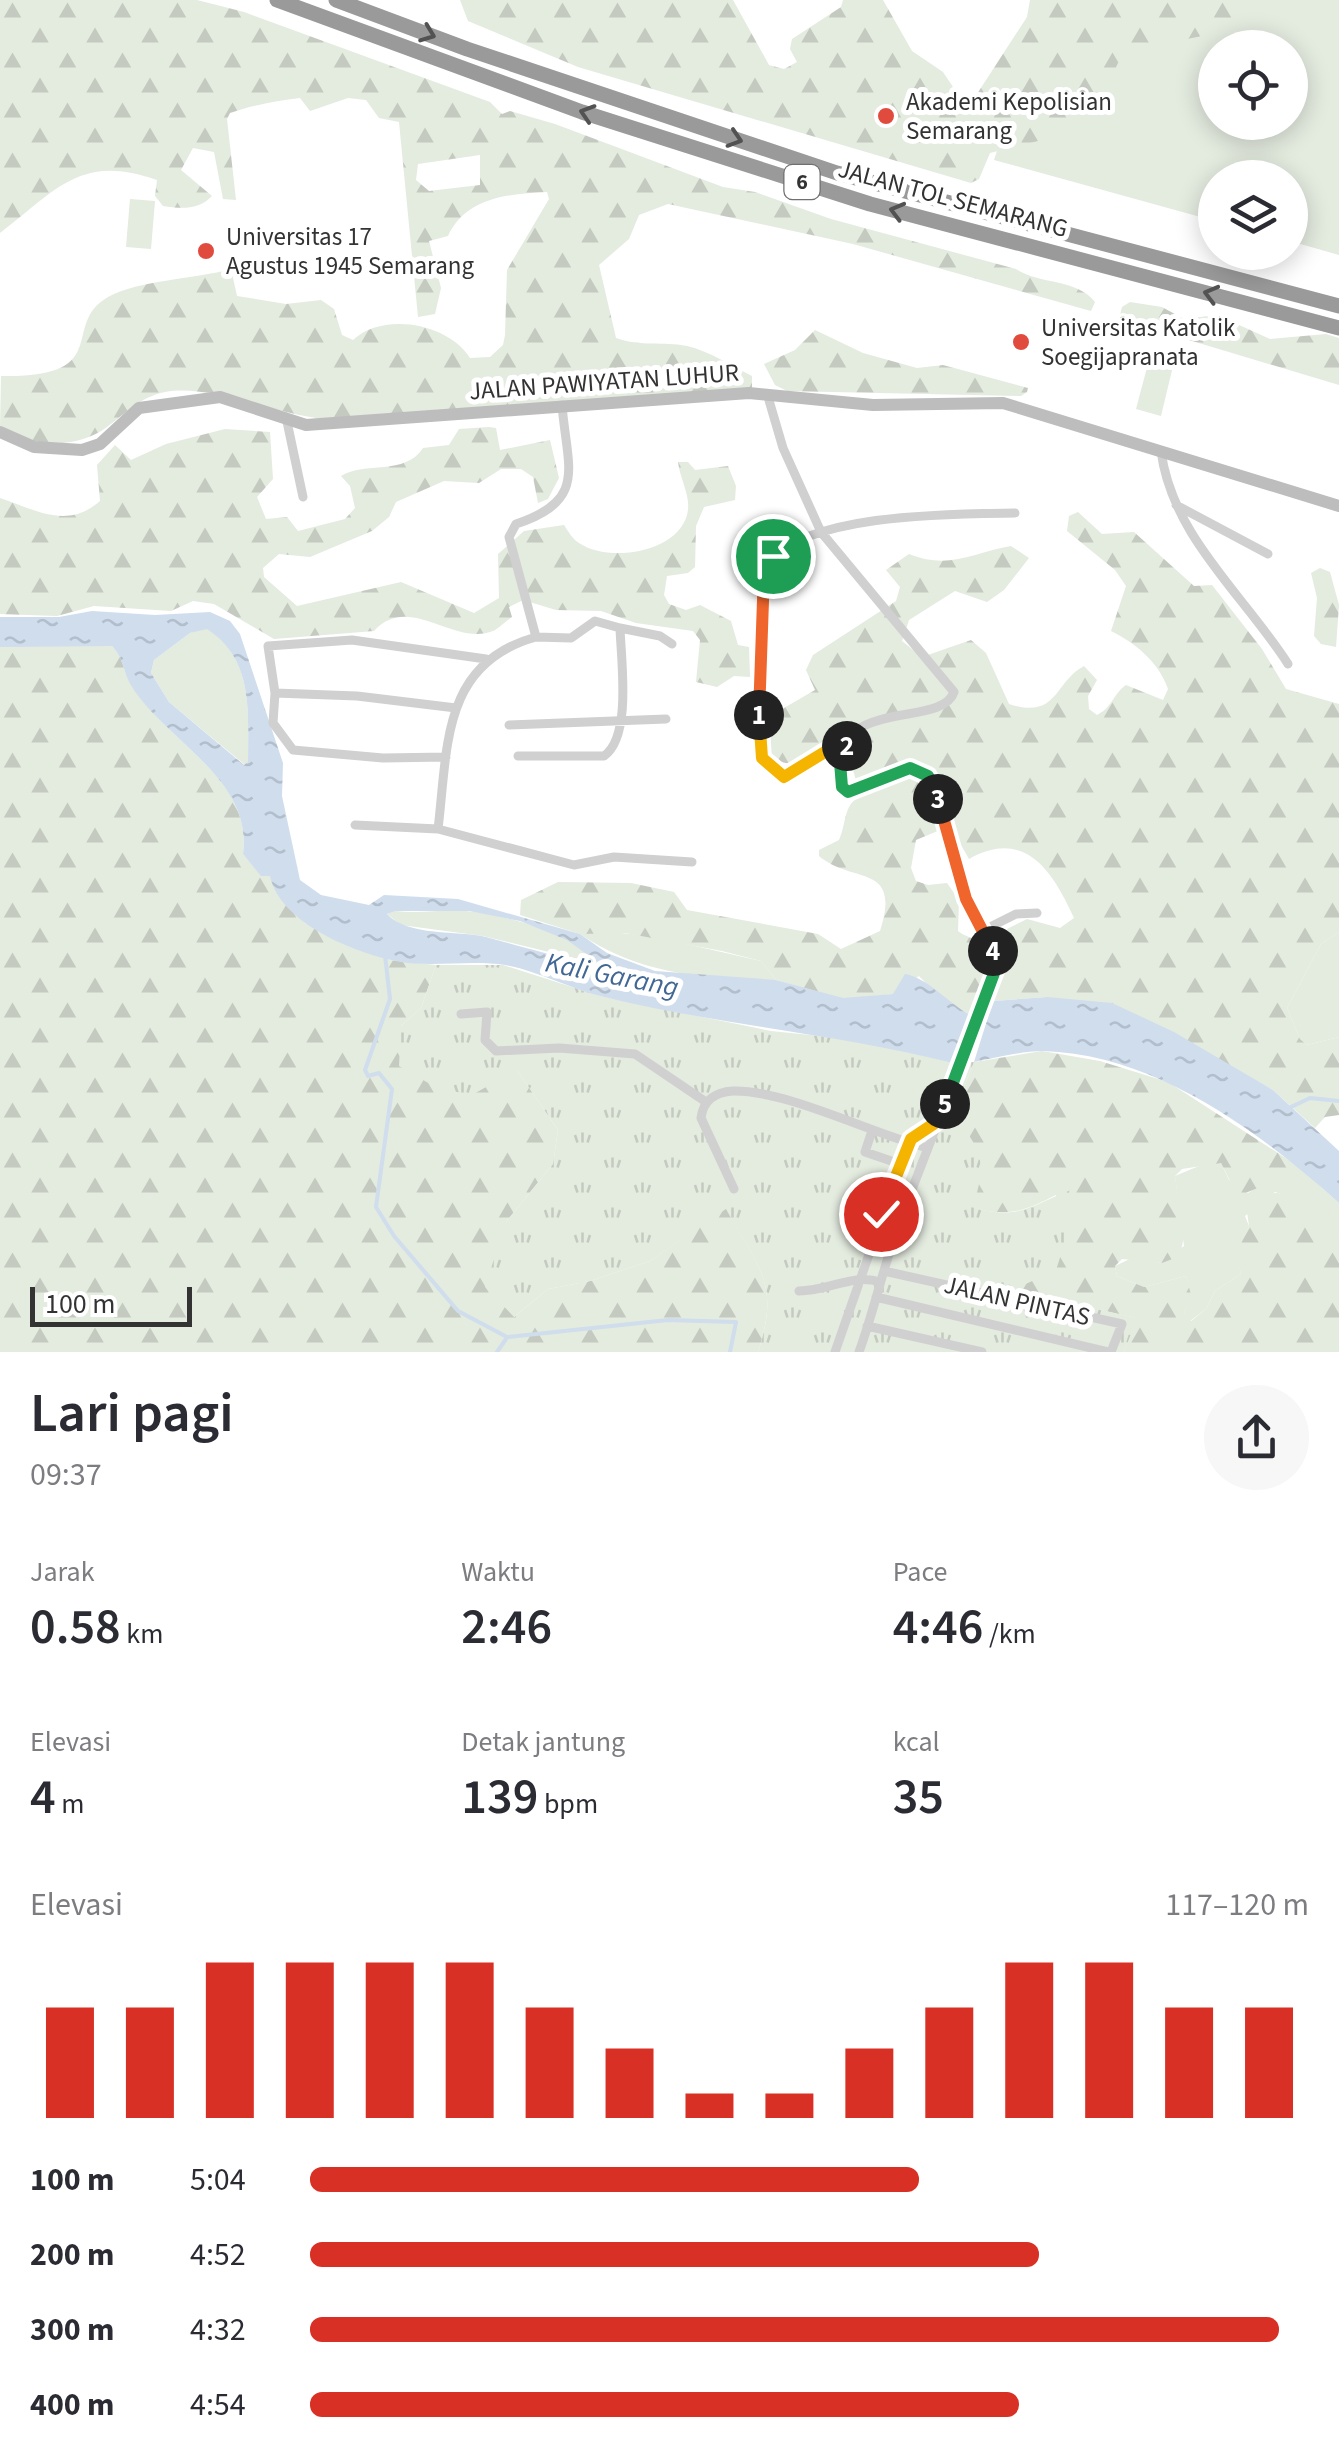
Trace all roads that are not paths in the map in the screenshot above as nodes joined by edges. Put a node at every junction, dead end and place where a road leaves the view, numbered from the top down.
1 (277, 0) edge
2 (336, 0) edge
3 (1339, 306) edge
4 (1339, 328) edge
5 (768, 397) junction
6 (562, 404) junction
7 (286, 417) junction
8 (0, 432) edge
9 (1161, 451) junction
10 (303, 497) dead end
11 (1174, 503) junction
12 (1339, 506) edge
13 (1015, 512) dead end
14 (821, 532) junction
15 (1268, 554) dead end
16 (620, 628) junction
17 (536, 637) junction
18 (672, 644) dead end
19 (486, 659) junction
20 (1288, 664) dead end
21 (275, 694) junction
22 (456, 708) junction
23 (666, 719) dead end
24 (623, 722) junction
25 (509, 725) dead end
26 (851, 736) junction
27 (518, 756) dead end
28 (446, 757) junction
29 (356, 825) dead end
30 (438, 829) junction
31 (692, 862) dead end
32 (1037, 913) dead end
33 (984, 930) junction
34 (461, 1014) dead end
35 (706, 1102) junction
36 (935, 1123) junction
37 (872, 1131) junction
38 (909, 1143) junction
39 (928, 1148) junction
40 (900, 1164) junction
41 (734, 1189) dead end
42 (884, 1271) junction
43 (861, 1276) junction
44 (880, 1282) junction
45 (800, 1291) dead end
46 (876, 1296) junction
47 (867, 1326) junction
48 (835, 1352) edge
49 (859, 1352) edge
50 (982, 1352) edge
51 (1109, 1352) edge

4 -> 1 highway, JALAN TOL SEMARANG / 6
2 -> 3 highway, JALAN TOL SEMARANG / 6
5 - 6 main road, JALAN PAWIYATAN LUHUR
5 - 9 main road, JALAN PAWIYATAN LUHUR
5 - 14 street
6 - 7 main road, JALAN PAWIYATAN LUHUR
6 - 17 street
7 - 8 main road, JALAN PAWIYATAN LUHUR
7 - 10 street
9 - 11 street
9 - 12 main road, JALAN PAWIYATAN LUHUR
11 - 15 street
11 - 20 street
13 - 14 street
14 - 26 street
14 - 26 street
16 - 17 street
16 - 18 street
16 - 24 street
17 - 19 street
19 - 21 street
19 - 22 street
21 - 22 street
21 - 28 street
22 - 28 street
23 - 24 street
24 - 25 street
24 - 27 street
26 - 33 street
28 - 30 street
29 - 30 street
30 - 31 street
32 - 33 street
33 - 36 street
34 - 35 street
35 - 37 street
35 - 41 street
36 - 38 street
36 - 39 street
37 - 38 street
37 - 40 street
38 - 39 street
38 - 40 street
39 - 42 street
40 - 43 street
42 - 44 street
42 - 51 street, JALAN PINTAS
43 - 44 street
43 - 45 street
43 - 48 street
44 - 46 street
46 - 47 street
46 - 51 street, JALAN PINTAS
47 - 49 street
47 - 50 street

